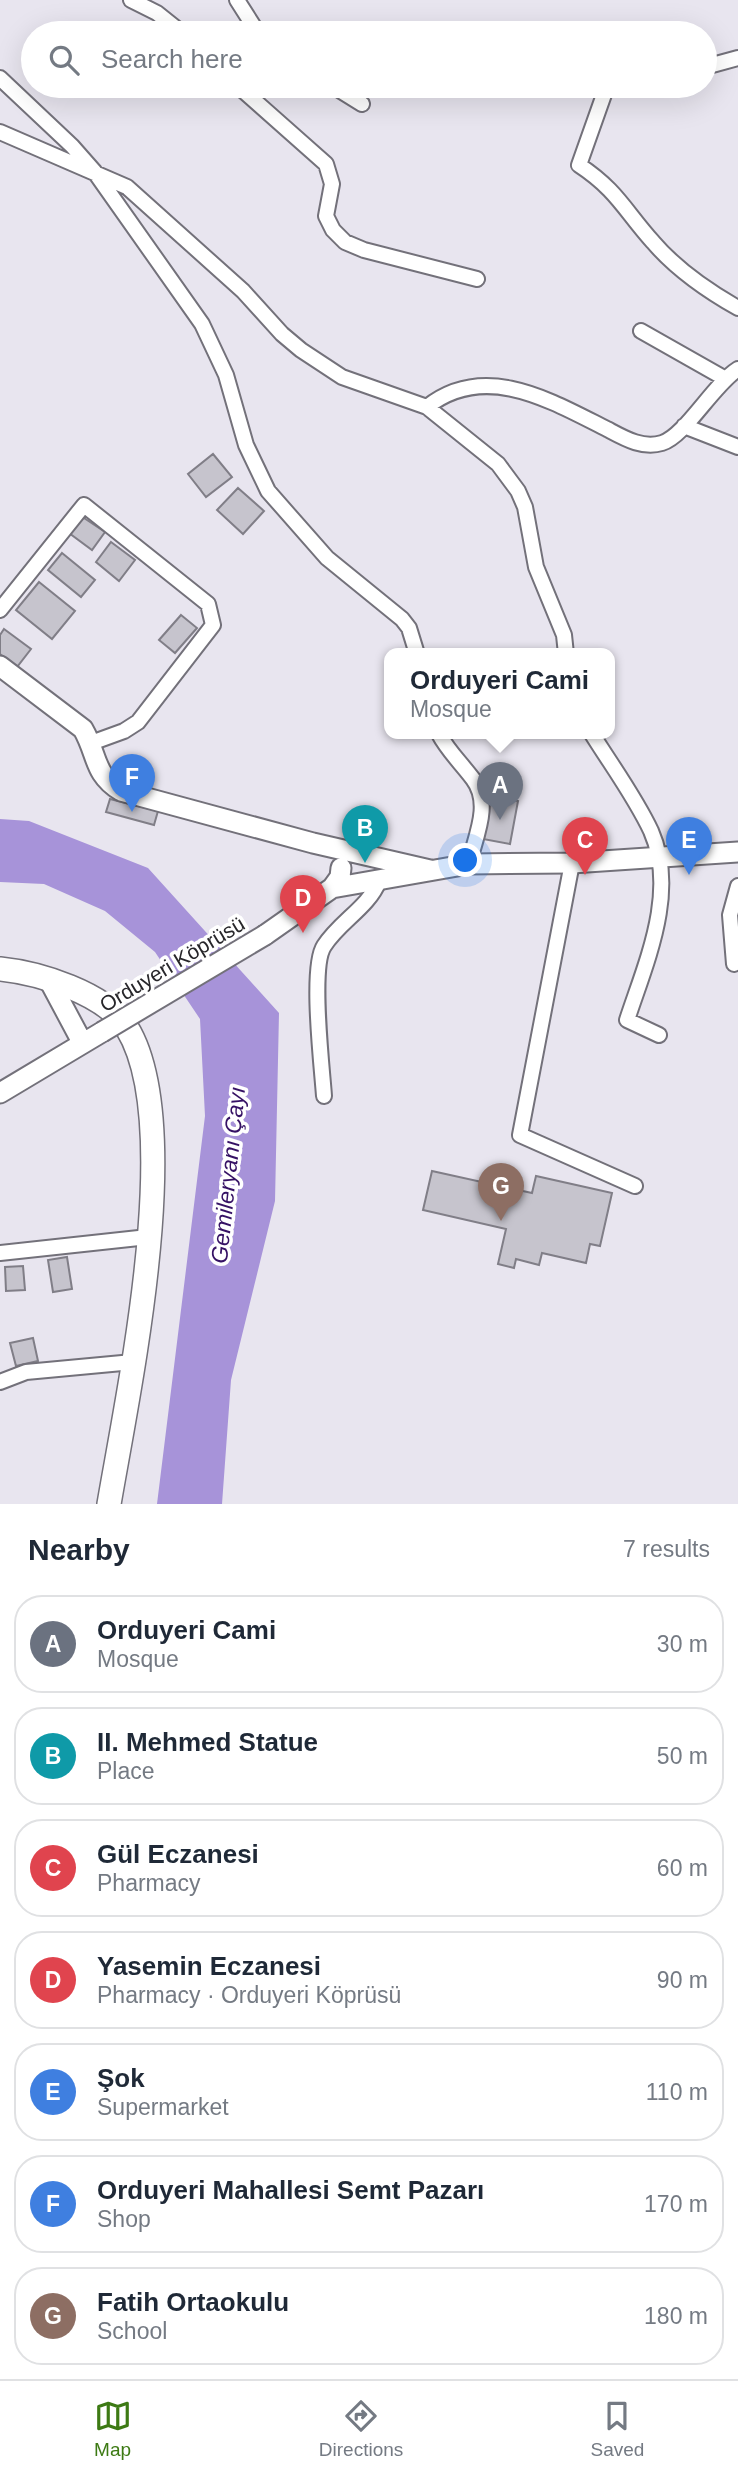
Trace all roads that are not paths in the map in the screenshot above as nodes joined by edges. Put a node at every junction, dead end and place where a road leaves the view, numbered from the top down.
1 (131, 0) edge
2 (237, 0) edge
3 (167, 21) edge
4 (250, 21) edge
5 (738, 58) edge
6 (717, 64) edge
7 (0, 78) edge
8 (21, 98) edge
9 (21, 98) edge
10 (252, 98) edge
11 (352, 98) edge
12 (603, 98) edge
13 (362, 104) dead end
14 (0, 132) edge
15 (94, 171) junction
16 (477, 279) dead end
17 (738, 308) edge
18 (641, 331) dead end
19 (738, 369) edge
20 (724, 378) junction
21 (427, 407) junction
22 (684, 426) junction
23 (738, 447) edge
24 (0, 610) edge
25 (415, 648) edge
26 (566, 648) edge
27 (0, 666) edge
28 (442, 739) edge
29 (595, 739) edge
30 (91, 743) junction
31 (313, 843) junction
32 (738, 852) edge
33 (658, 857) junction
34 (572, 863) junction
35 (469, 864) junction
36 (341, 868) junction
37 (430, 870) junction
38 (370, 883) junction
39 (738, 886) edge
40 (332, 888) junction
41 (734, 964) dead end
42 (0, 969) edge
43 (50, 982) junction
44 (659, 1035) dead end
45 (82, 1042) junction
46 (0, 1093) edge
47 (324, 1096) dead end
48 (635, 1186) dead end
49 (148, 1237) junction
50 (0, 1252) edge
51 (133, 1362) junction
52 (0, 1382) edge
53 (109, 1504) edge

1 - 3 street
2 - 4 street
5 - 6 street
7 - 9 street
8 - 15 street
10 - 16 street
11 - 13 street
12 - 17 street
14 - 15 street
15 - 21 street
15 - 25 street
18 - 20 street
19 - 20 street
20 - 22 street
21 - 22 street
21 - 26 street
22 - 23 street
24 - 30 street
27 - 30 street
28 - 35 street
29 - 33 street
30 - 31 street
31 - 36 street
31 - 37 street
32 - 33 street
33 - 34 street
33 - 44 street
34 - 35 street
34 - 48 street
35 - 37 street
36 - 38 street
36 - 40 street
37 - 38 street
38 - 40 street
38 - 47 street
39 - 41 street
40 - 45 street, Orduyeri Köprüsü, bridge
42 - 43 main road
43 - 45 street
43 - 49 main road
45 - 46 street, Orduyeri Köprüsü
49 - 50 street
49 - 51 main road
51 - 52 street
51 - 53 main road

